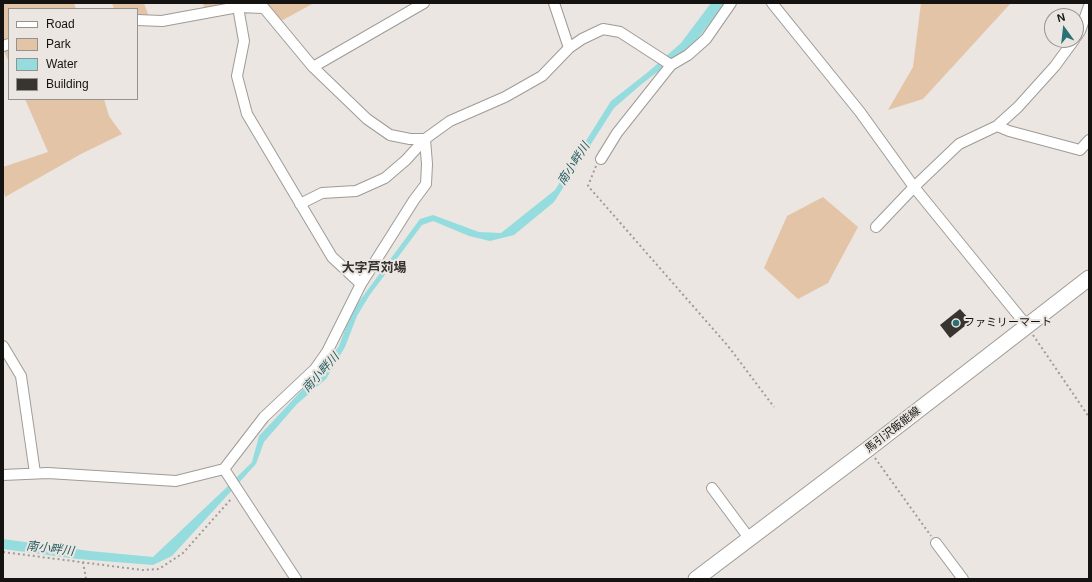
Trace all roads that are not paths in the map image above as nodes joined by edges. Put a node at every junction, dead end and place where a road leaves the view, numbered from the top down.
1 (424, 3) edge
2 (554, 3) edge
3 (731, 3) edge
4 (772, 3) edge
5 (238, 6) junction
6 (1089, 6) edge
7 (138, 20) edge
8 (1084, 20) edge
9 (569, 48) junction
10 (1068, 48) edge
11 (671, 65) junction
12 (312, 67) junction
13 (997, 126) junction
14 (425, 139) junction
15 (1089, 140) edge
16 (601, 159) road end
17 (914, 187) junction
18 (300, 204) junction
19 (876, 227) dead end
20 (1089, 278) edge
21 (361, 284) junction
22 (1026, 326) junction
23 (3, 346) edge
24 (35, 473) junction
25 (226, 473) junction
26 (3, 475) edge
27 (712, 488) dead end
28 (749, 538) junction
29 (936, 543) road end
30 (296, 579) edge
31 (696, 579) edge
32 (963, 579) edge

1 - 12 street
2 - 9 street
3 - 11 street
4 - 17 street
5 - 7 street
5 - 12 street
5 - 18 street
6 - 8 street
9 - 11 street
9 - 14 street
10 - 13 street
11 - 16 street
12 - 14 street
13 - 15 street
13 - 17 street
14 - 18 street
14 - 21 street
17 - 19 street
17 - 22 street
18 - 21 street
20 - 22 main road, 馬引沢飯能線
21 - 25 street
22 - 28 main road, 馬引沢飯能線
23 - 24 street
24 - 25 street
24 - 26 street
25 - 30 street
27 - 28 street
28 - 31 main road, 馬引沢飯能線
29 - 32 street

